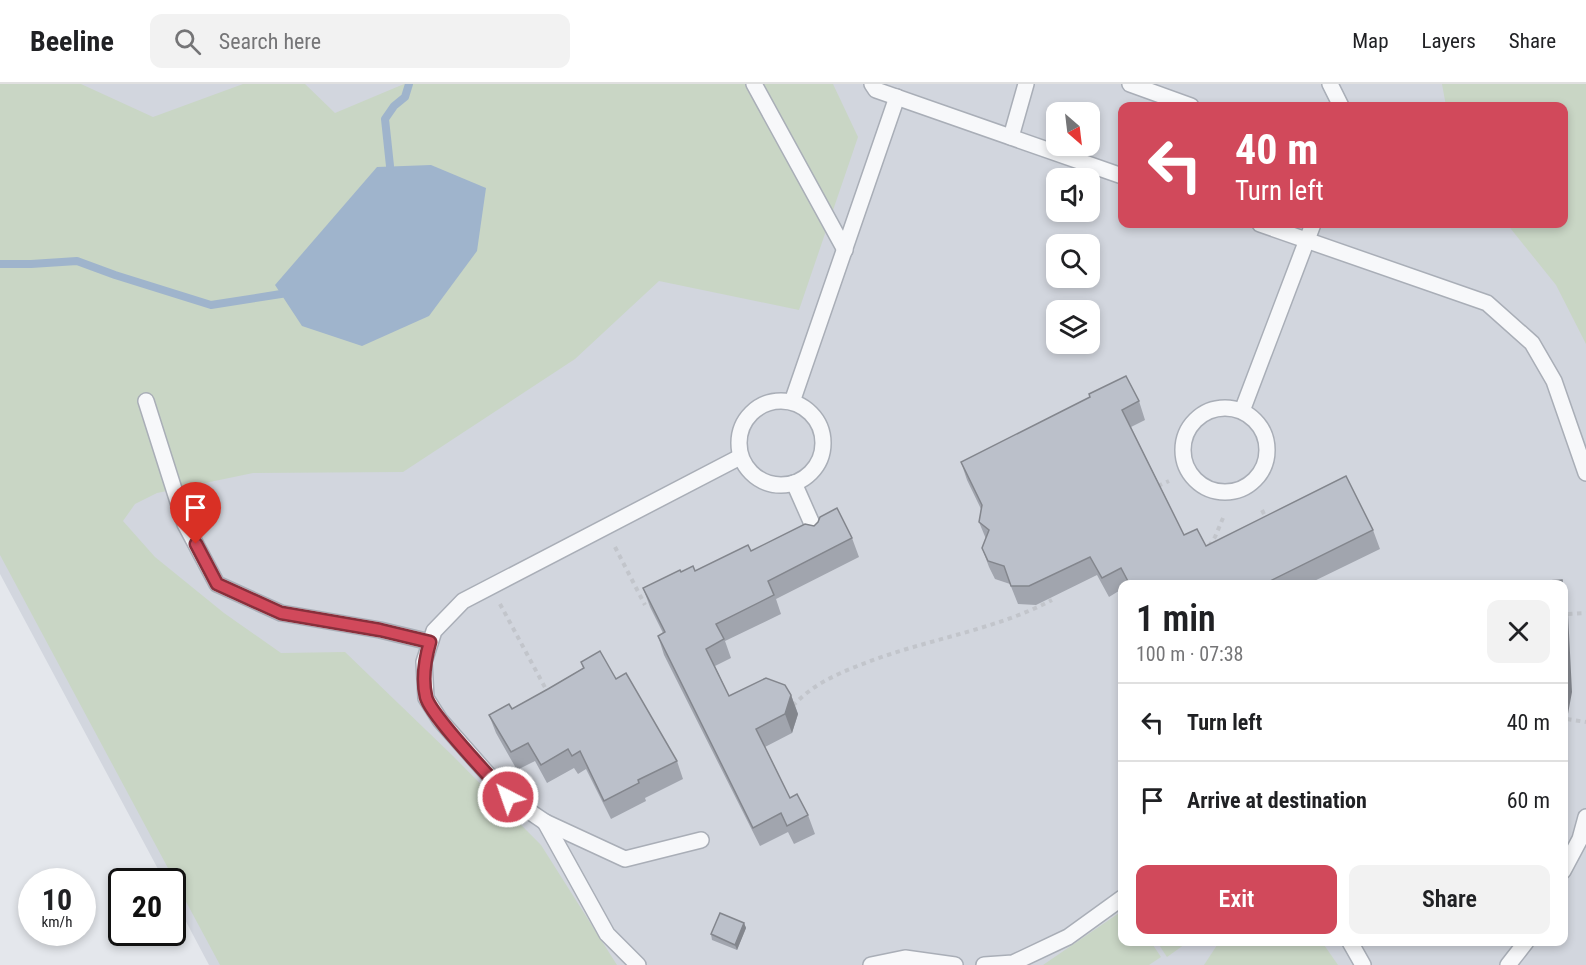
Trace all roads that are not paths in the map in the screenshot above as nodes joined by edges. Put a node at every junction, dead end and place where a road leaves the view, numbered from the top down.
1 (754, 84) edge
2 (872, 84) edge
3 (1026, 84) edge
4 (1130, 84) edge
5 (1330, 84) edge
6 (897, 97) junction
7 (1180, 102) edge
8 (1339, 102) edge
9 (1011, 137) junction
10 (1118, 175) edge
11 (1271, 228) edge
12 (1312, 228) edge
13 (1308, 241) junction
14 (845, 250) junction
15 (146, 401) dead end
16 (792, 402) junction
17 (1242, 411) junction
18 (740, 457) junction
19 (1586, 473) edge
20 (794, 483) junction
21 (817, 535) edge
22 (430, 642) junction
23 (1586, 818) edge
24 (545, 822) junction
25 (701, 840) dead end
26 (1568, 862) edge
27 (1118, 901) edge
28 (1352, 946) edge
29 (1524, 946) edge
30 (638, 965) edge
31 (871, 965) edge
32 (956, 965) edge
33 (984, 965) edge
34 (1363, 965) edge
35 (1508, 965) edge

1 - 14 lane
2 - 6 lane
3 - 9 lane
4 - 7 lane
5 - 8 lane
6 - 9 lane
6 - 14 lane
9 - 10 lane
11 - 13 lane
12 - 13 lane
13 - 17 lane
13 - 19 lane
14 - 16 lane
15 - 22 lane
16 - 18 lane
16 - 20 lane
17 - 17 lane
18 - 20 lane
18 - 22 lane
20 - 21 lane
22 - 24 lane
23 - 26 lane
24 - 25 lane
24 - 30 lane
27 - 33 lane
28 - 34 lane
29 - 35 lane
31 - 32 lane

